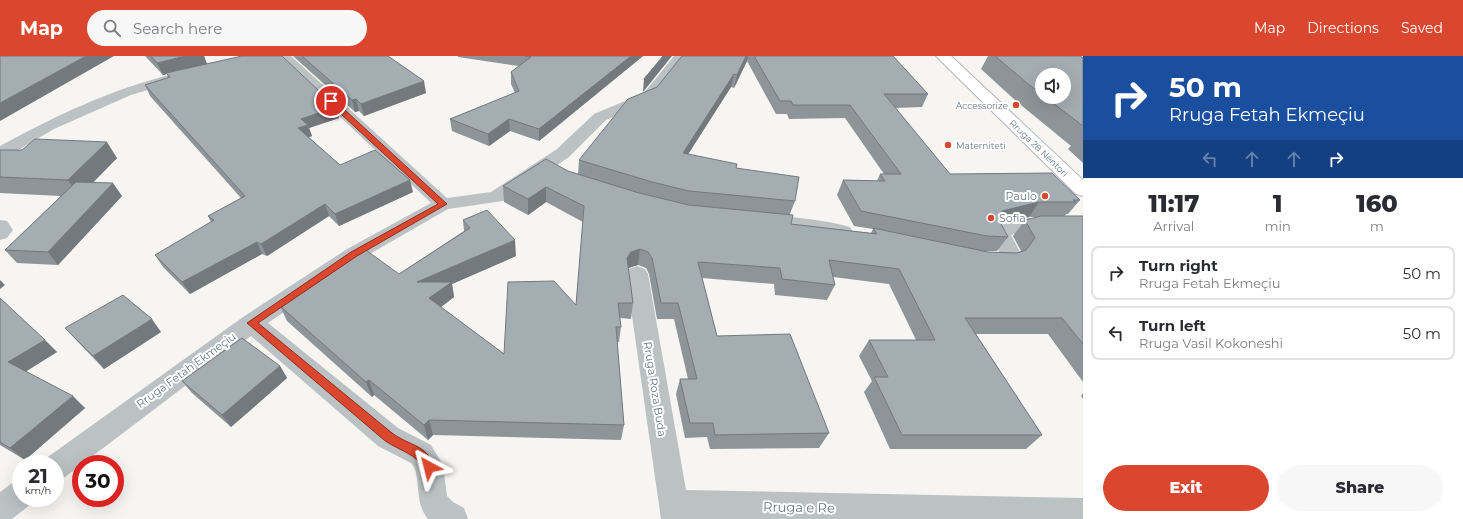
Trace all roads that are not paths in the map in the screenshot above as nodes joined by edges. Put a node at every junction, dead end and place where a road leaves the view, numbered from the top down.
1 (284, 56) edge
2 (682, 56) edge
3 (942, 56) edge
4 (188, 74) edge
5 (0, 152) edge
6 (1083, 190) edge
7 (443, 204) junction
8 (746, 219) edge
9 (1083, 224) edge
10 (0, 226) edge
11 (0, 233) edge
12 (861, 235) edge
13 (969, 257) edge
14 (637, 274) dead end
15 (252, 323) junction
16 (64, 461) edge
17 (12, 501) edge
18 (0, 510) edge
19 (675, 512) edge
20 (1083, 513) edge
21 (439, 516) edge

1 - 7 street
2 - 7 street, Rruga Fetah Ekmeçiu
3 - 6 main road, Rruga 28 Nëntori
4 - 5 street
7 - 15 street, Rruga Fetah Ekmeçiu
8 - 12 street
9 - 13 street
10 - 11 street
14 - 19 street, Rruga Roza Buda
15 - 16 street, Rruga Fetah Ekmeçiu
15 - 21 street
17 - 18 street
19 - 20 street, Rruga e Re

